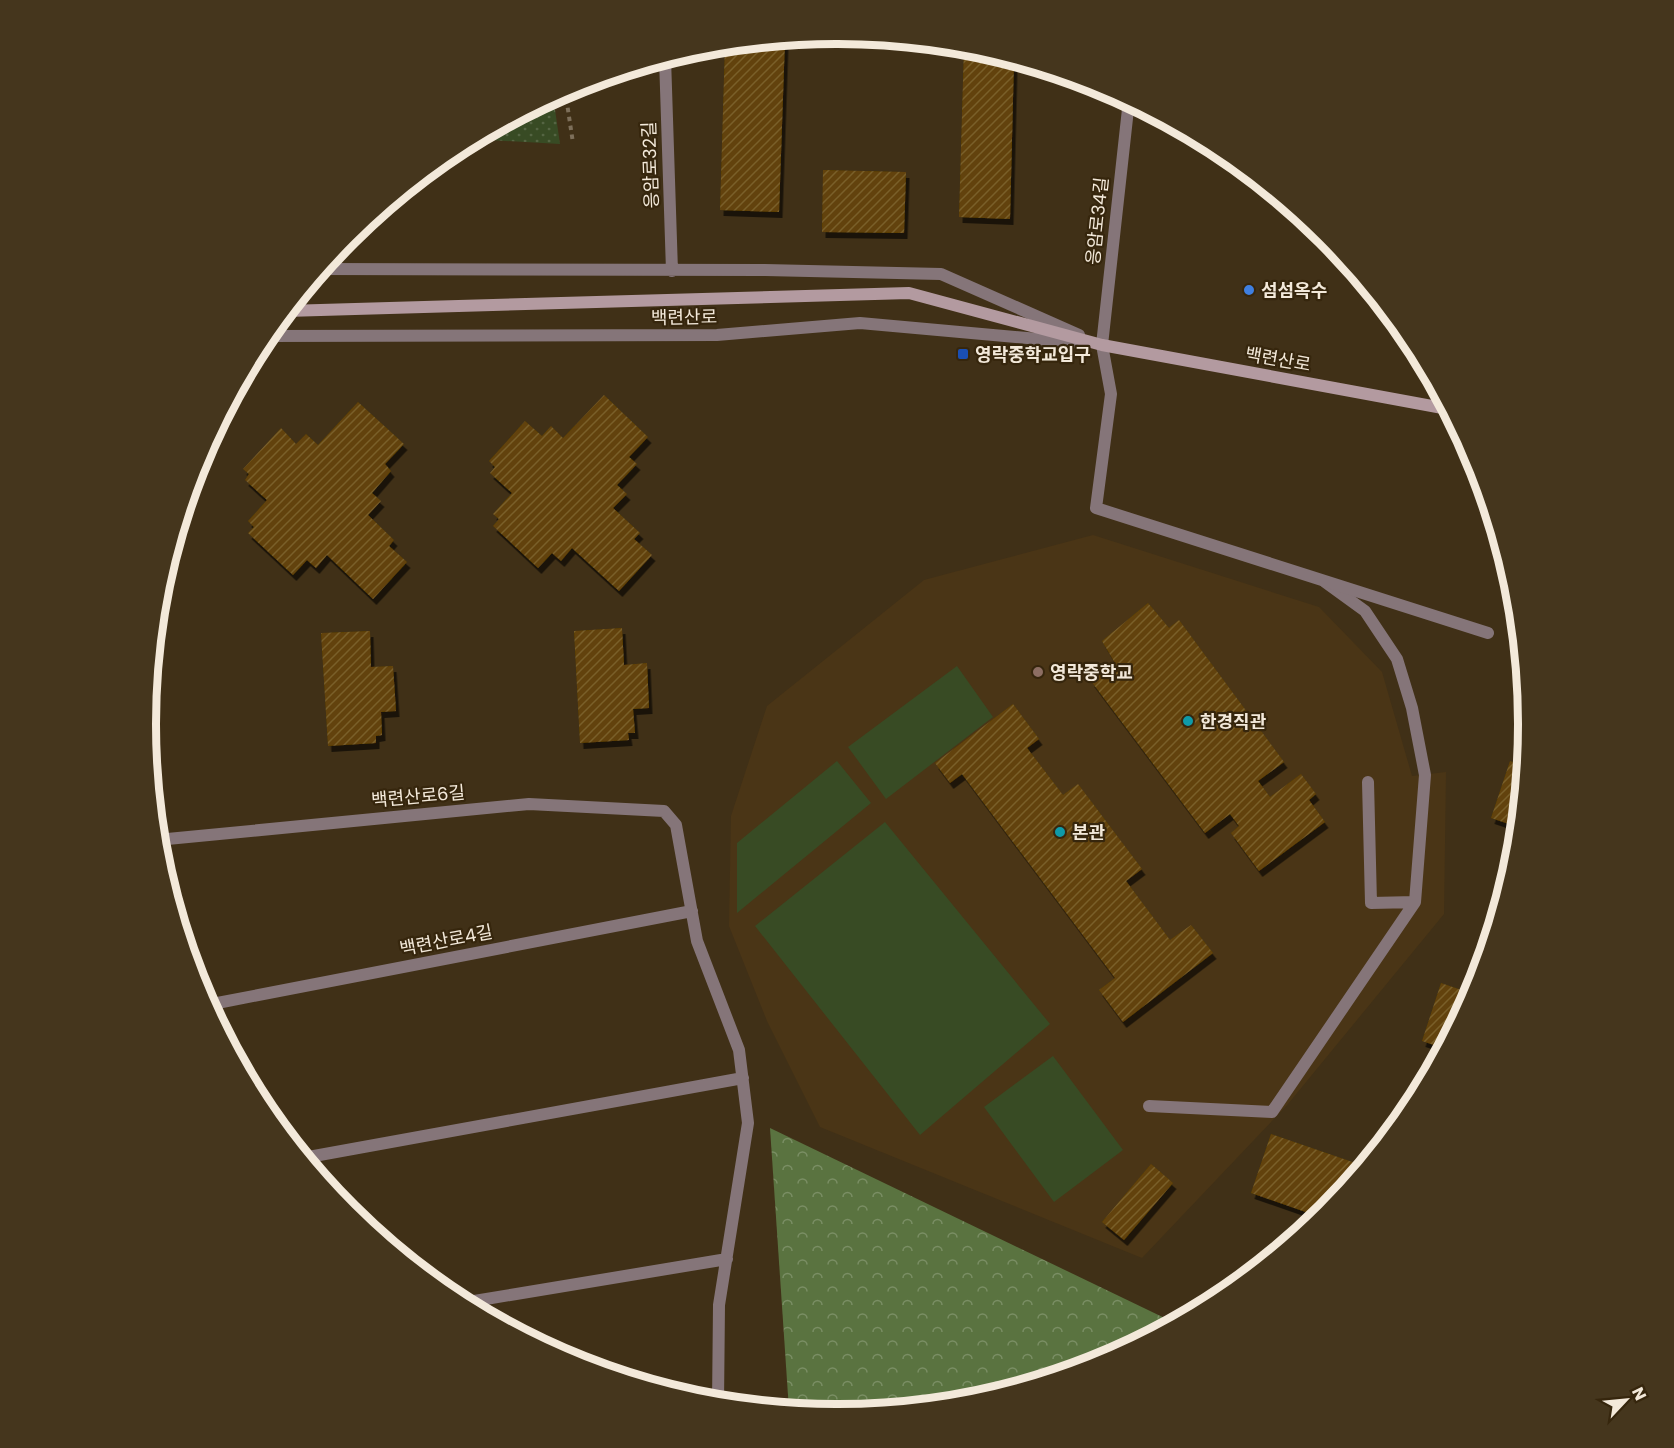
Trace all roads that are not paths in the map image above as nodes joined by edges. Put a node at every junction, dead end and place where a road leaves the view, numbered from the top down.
1 (664, 66) edge
2 (1128, 109) edge
3 (331, 269) edge
4 (672, 271) junction
5 (296, 311) edge
6 (278, 336) edge
7 (1102, 345) junction
8 (1439, 407) edge
9 (1319, 578) junction
10 (1488, 633) dead end
11 (1368, 782) dead end
12 (167, 839) edge
13 (1415, 902) junction
14 (692, 911) junction
15 (217, 1003) edge
16 (743, 1078) junction
17 (1149, 1106) dead end
18 (312, 1156) edge
19 (727, 1259) junction
20 (477, 1301) edge
21 (718, 1394) edge

1 - 4 street, 응암로32길
2 - 7 street, 응암로34길
3 - 4 street, 백련산로
4 - 7 street, 백련산로
5 - 7 main road, 백련산로
6 - 7 street, 백련산로
7 - 8 main road, 백련산로
7 - 9 street, 응암로34길
9 - 10 street
9 - 13 street
11 - 13 street
12 - 14 street, 백련산로6길
13 - 17 street
14 - 15 street, 백련산로4길
14 - 16 street
16 - 18 street
16 - 19 street
19 - 20 street
19 - 21 street

